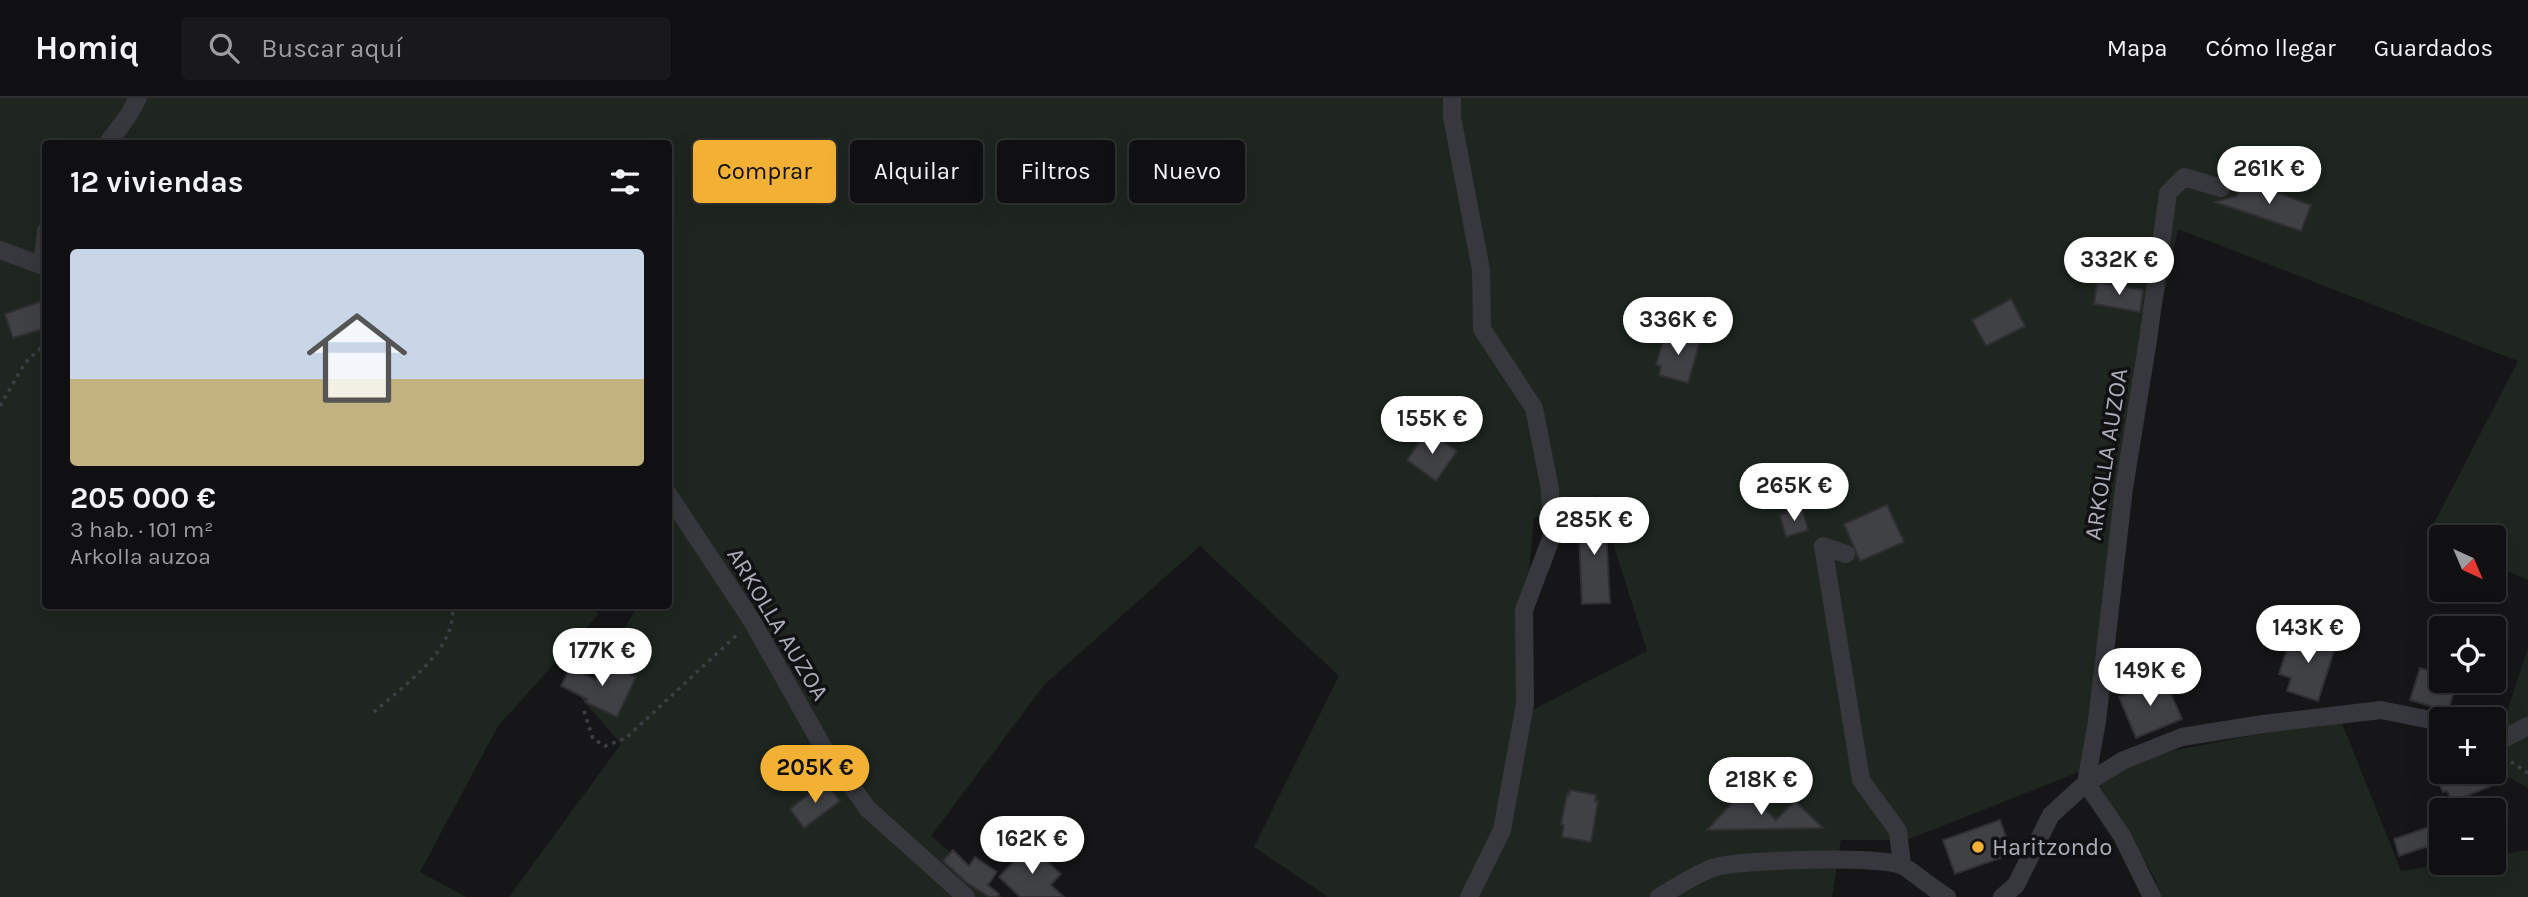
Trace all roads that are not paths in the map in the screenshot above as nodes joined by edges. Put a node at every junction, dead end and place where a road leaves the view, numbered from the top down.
1 (138, 98) edge
2 (1452, 98) edge
3 (110, 140) edge
4 (2221, 188) dead end
5 (0, 250) edge
6 (42, 265) edge
7 (672, 500) edge
8 (1846, 554) dead end
9 (2429, 718) edge
10 (2528, 726) edge
11 (2506, 738) edge
12 (2086, 783) junction
13 (1902, 865) junction
14 (966, 897) edge
15 (1469, 897) edge
16 (1659, 897) edge
17 (1947, 897) edge
18 (2002, 897) edge
19 (2152, 897) edge

1 - 3 street
2 - 15 street
4 - 12 street, ARKOLLA AUZOA
5 - 6 street
7 - 14 street, ARKOLLA AUZOA
8 - 13 street
9 - 12 street
10 - 11 street
12 - 18 street
12 - 19 street
13 - 16 street
13 - 17 street

